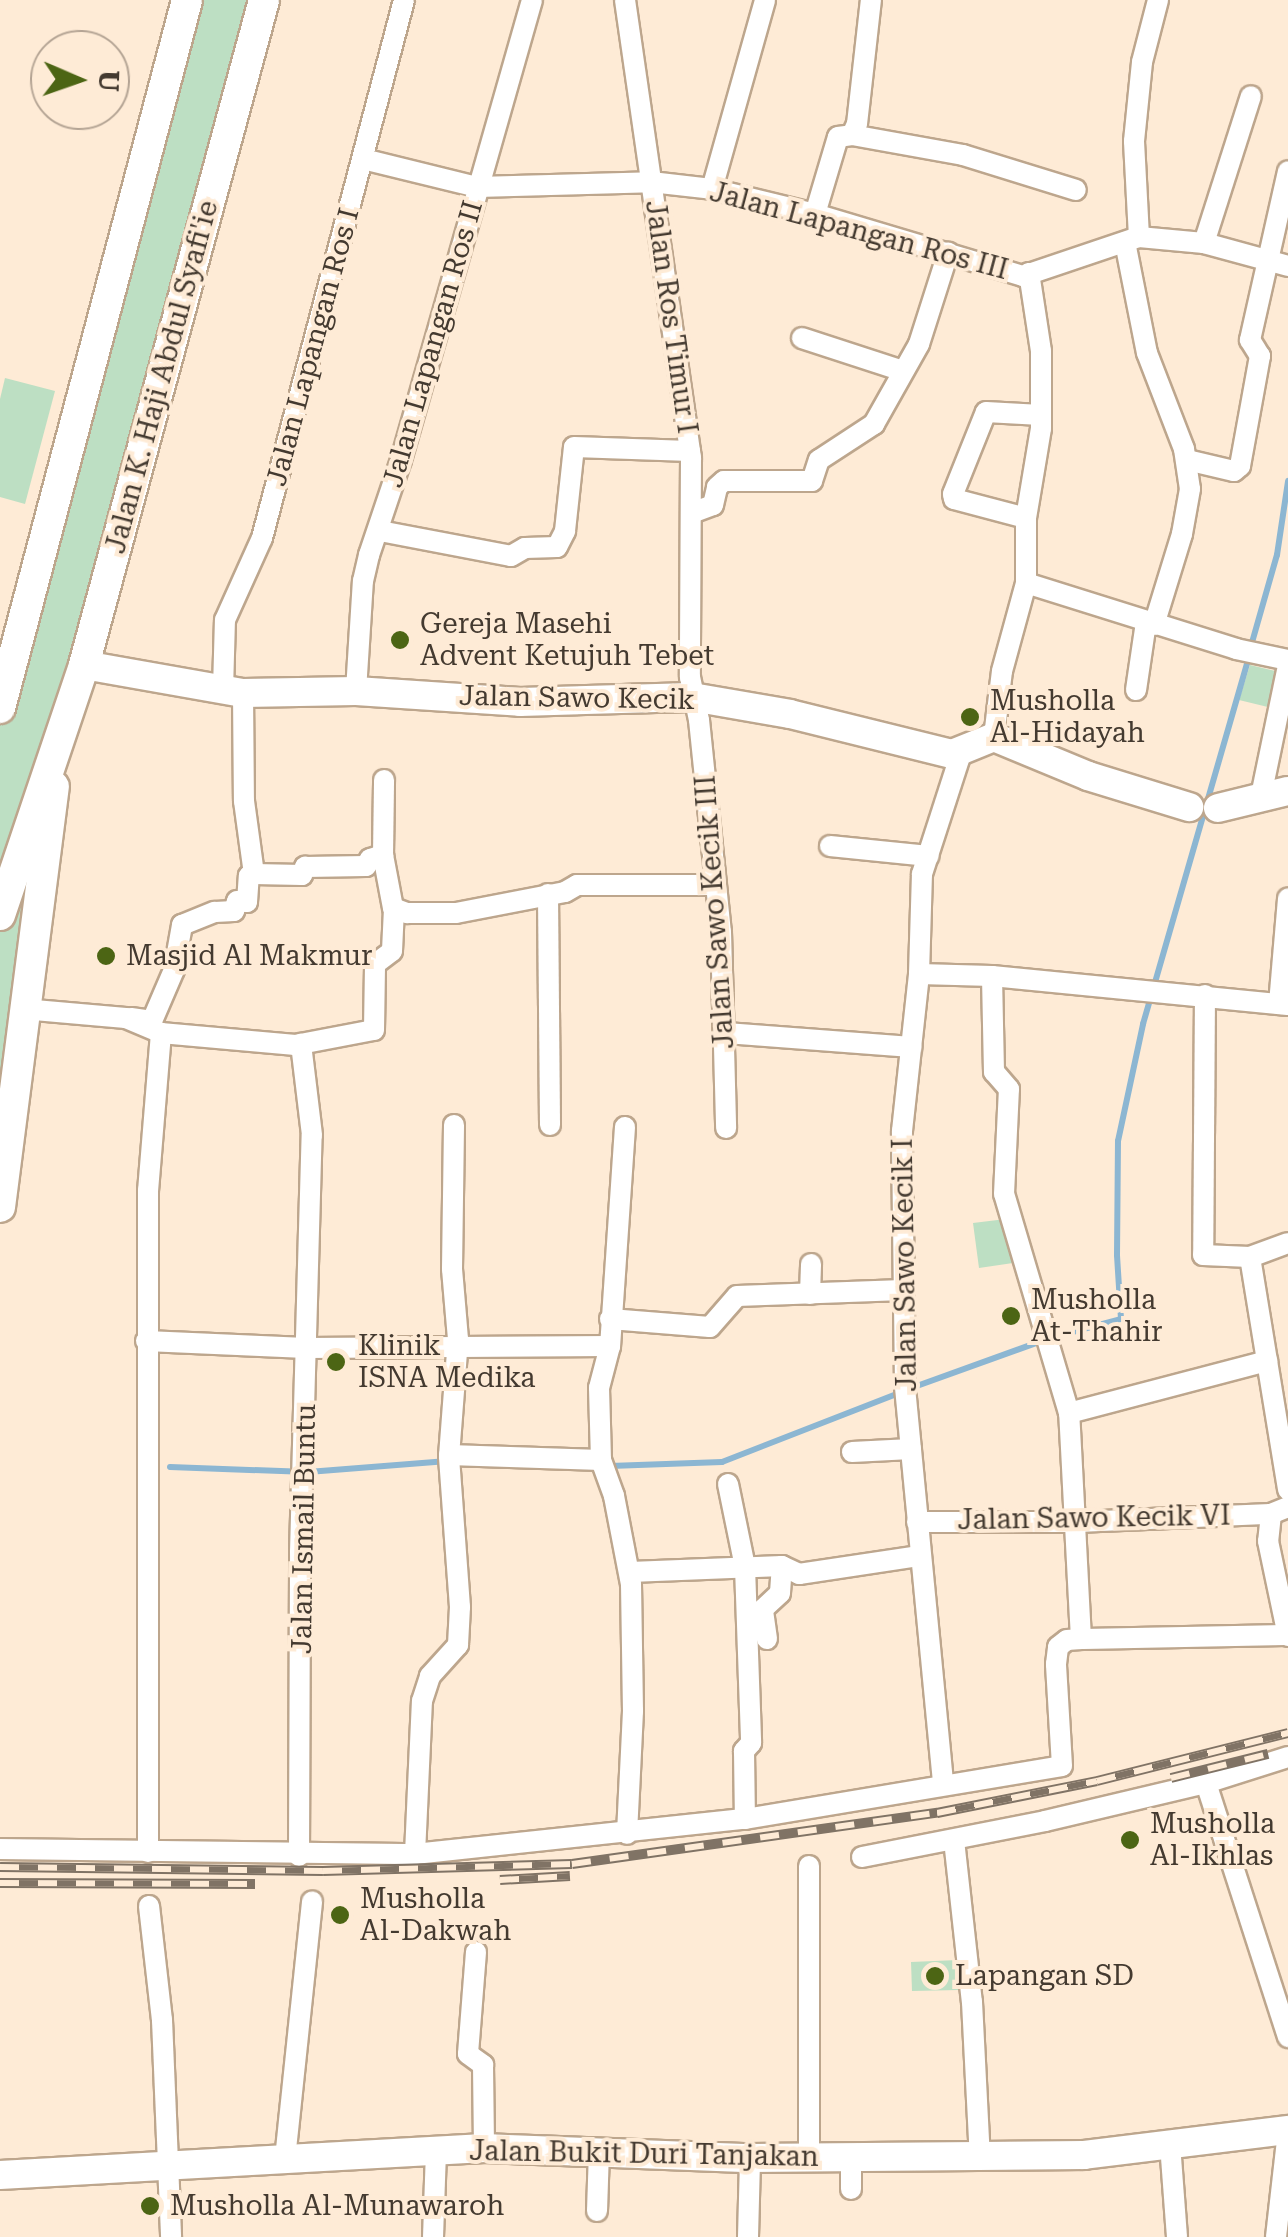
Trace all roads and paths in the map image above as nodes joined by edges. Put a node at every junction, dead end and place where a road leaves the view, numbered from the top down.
1 (186, 0) edge
2 (264, 0) edge
3 (404, 0) edge
4 (532, 0) edge
5 (625, 0) edge
6 (765, 0) edge
7 (871, 0) edge
8 (1158, 0) edge
9 (1251, 96) dead end
10 (852, 135) junction
11 (364, 159) junction
12 (1288, 172) edge
13 (651, 182) junction
14 (476, 187) junction
15 (712, 189) junction
16 (1076, 190) dead end
17 (815, 214) junction
18 (1132, 240) junction
19 (1204, 243) junction
20 (948, 253) junction
21 (1266, 260) junction
22 (1288, 266) edge
23 (1030, 274) junction
24 (802, 338) dead end
25 (903, 370) junction
26 (1041, 415) junction
27 (690, 452) junction
28 (1187, 460) junction
29 (694, 512) junction
30 (1026, 518) junction
31 (380, 531) junction
32 (1026, 583) junction
33 (1150, 624) junction
34 (6, 652) edge
35 (1288, 663) edge
36 (84, 665) junction
37 (1136, 690) dead end
38 (233, 691) junction
39 (356, 692) junction
40 (692, 697) junction
41 (0, 708) edge
42 (994, 737) junction
43 (57, 753) junction
44 (961, 753) junction
45 (384, 780) dead end
46 (1274, 794) edge
47 (1189, 807) joint
48 (1218, 808) joint
49 (830, 846) dead end
50 (383, 855) junction
51 (928, 856) junction
52 (254, 874) junction
53 (716, 886) junction
54 (548, 894) junction
55 (1288, 898) edge
56 (394, 910) junction
57 (0, 915) edge
58 (918, 974) junction
59 (992, 976) junction
60 (1205, 995) junction
61 (1283, 1004) edge
62 (23, 1009) junction
63 (126, 1018) junction
64 (726, 1032) junction
65 (161, 1034) junction
66 (300, 1044) junction
67 (911, 1047) junction
68 (454, 1125) dead end
69 (550, 1126) dead end
70 (625, 1127) dead end
71 (726, 1128) dead end
72 (0, 1207) edge
73 (1288, 1243) edge
74 (1250, 1257) junction
75 (811, 1264) dead end
76 (903, 1290) junction
77 (810, 1294) junction
78 (610, 1319) junction
79 (146, 1341) junction
80 (610, 1346) junction
81 (458, 1347) junction
82 (306, 1348) junction
83 (1267, 1360) junction
84 (1069, 1413) junction
85 (911, 1448) junction
86 (852, 1452) dead end
87 (450, 1460) junction
88 (604, 1467) junction
89 (728, 1484) dead end
90 (1288, 1490) edge
91 (1280, 1510) edge
92 (917, 1522) junction
93 (1078, 1522) junction
94 (920, 1556) junction
95 (782, 1566) junction
96 (744, 1567) junction
97 (630, 1572) junction
98 (1285, 1612) edge
99 (1288, 1636) edge
100 (768, 1639) dead end
101 (1082, 1639) junction
102 (1288, 1757) edge
103 (942, 1782) dead end
104 (1206, 1783) junction
105 (744, 1819) junction
106 (627, 1834) junction
107 (954, 1840) junction
108 (0, 1849) edge
109 (148, 1852) junction
110 (415, 1854) junction
111 (300, 1856) junction
112 (862, 1857) dead end
113 (809, 1866) dead end
114 (312, 1900) dead end
115 (149, 1906) dead end
116 (476, 1952) dead end
117 (1288, 2037) edge
118 (1288, 2131) edge
119 (1170, 2144) junction
120 (484, 2148) junction
121 (436, 2150) junction
122 (599, 2152) junction
123 (750, 2158) junction
124 (809, 2158) junction
125 (852, 2158) junction
126 (980, 2158) junction
127 (285, 2159) junction
128 (170, 2167) junction
129 (0, 2174) edge
130 (851, 2190) dead end
131 (598, 2211) dead end
132 (171, 2237) edge
133 (433, 2237) edge
134 (748, 2237) edge
135 (1178, 2237) edge
136 (1276, 2237) edge

1 - 34 main road
2 - 36 main road, Jalan K. Haji Abdul Syafi'ie
3 - 11 street, Jalan Lapangan Ros I
4 - 14 street, Jalan Lapangan Ros II
5 - 13 street, Jalan Ros Timur I
6 - 15 street
7 - 10 street
8 - 18 street
9 - 19 street
10 - 16 street
10 - 17 street
11 - 14 street, Jalan Lapangan Ros III
11 - 38 street, Jalan Lapangan Ros I
12 - 21 street
13 - 14 street, Jalan Lapangan Ros III
13 - 15 street, Jalan Lapangan Ros III
13 - 27 street, Jalan Ros Timur I
14 - 31 street, Jalan Lapangan Ros II
15 - 17 street, Jalan Lapangan Ros III
17 - 20 street, Jalan Lapangan Ros III
18 - 19 street, Jalan Lapangan Ros III
18 - 23 street, Jalan Lapangan Ros III
18 - 28 street
19 - 21 street, Jalan Lapangan Ros III
20 - 23 street, Jalan Lapangan Ros III
20 - 25 street
21 - 22 street, Jalan Lapangan Ros III
21 - 28 street
23 - 26 street
24 - 25 street
25 - 29 street
26 - 30 street
26 - 30 street
27 - 29 street, Jalan Ros Timur I
27 - 31 street
28 - 33 street
29 - 40 street, Jalan Sawo Kecik III
30 - 32 street
31 - 39 street, Jalan Lapangan Ros II
32 - 33 street
32 - 42 street
33 - 35 street
33 - 37 street
34 - 41 main road
35 - 46 street
36 - 38 street, Jalan Sawo Kecik
36 - 43 main road, Jalan K. Haji Abdul Syafi'ie
38 - 39 street, Jalan Sawo Kecik
38 - 52 street, Jalan Lapangan Ros I
39 - 40 street, Jalan Sawo Kecik
40 - 44 street, Jalan Sawo Kecik
40 - 53 street, Jalan Sawo Kecik III
42 - 44 street
42 - 47 street
43 - 57 main road, Jalan K. Haji Abdul Syafi'ie
43 - 62 main road, Jalan K. Haji Abdul Syafi'ie
44 - 51 street, Jalan Sawo Kecik I
45 - 50 street
46 - 48 street
47 - 48 street
49 - 51 street
50 - 52 street
50 - 56 street
51 - 58 street, Jalan Sawo Kecik I
52 - 63 street
53 - 54 street
53 - 64 street, Jalan Sawo Kecik III
54 - 56 street
54 - 69 street
55 - 61 street
56 - 66 street
58 - 59 street
58 - 67 street, Jalan Sawo Kecik I
59 - 60 street
59 - 84 street
60 - 61 street
60 - 74 street
62 - 63 street
62 - 72 main road, Jalan K. Haji Abdul Syafi'ie
63 - 65 street
64 - 67 street
64 - 71 street, Jalan Sawo Kecik III
65 - 66 street
65 - 79 street
66 - 82 street, Jalan Ismail Buntu
67 - 76 street, Jalan Sawo Kecik I
68 - 81 street
70 - 78 street
73 - 74 street
74 - 83 street
75 - 77 street
76 - 77 street
76 - 85 street, Jalan Sawo Kecik I
77 - 78 street
78 - 80 street
79 - 82 street
79 - 109 street
80 - 81 street
80 - 88 street
81 - 82 street
81 - 87 street
82 - 111 street, Jalan Ismail Buntu
83 - 84 street
83 - 90 street
84 - 93 street
85 - 86 street
85 - 92 street, Jalan Sawo Kecik I
87 - 88 street
87 - 110 street
88 - 97 street
89 - 96 street
91 - 93 street, Jalan Sawo Kecik VI
91 - 98 street
92 - 93 street, Jalan Sawo Kecik VI
92 - 94 street, Jalan Sawo Kecik I
93 - 101 street
94 - 95 street
94 - 103 street, Jalan Sawo Kecik I
95 - 96 street
95 - 100 street
96 - 97 street
96 - 105 street
97 - 106 street
98 - 99 street
99 - 101 street
101 - 105 street
102 - 104 street
104 - 107 street
104 - 117 street
105 - 106 street
106 - 110 street
107 - 112 street
107 - 126 street
108 - 109 street
109 - 111 street
110 - 111 street
113 - 124 street
114 - 127 street
115 - 128 street
116 - 120 street
118 - 119 street, Jalan Bukit Duri Tanjakan
118 - 136 street
119 - 126 street, Jalan Bukit Duri Tanjakan
119 - 135 street
120 - 121 street, Jalan Bukit Duri Tanjakan
120 - 122 street, Jalan Bukit Duri Tanjakan
121 - 127 street, Jalan Bukit Duri Tanjakan
121 - 133 street
122 - 123 street, Jalan Bukit Duri Tanjakan
122 - 131 street
123 - 124 street, Jalan Bukit Duri Tanjakan
123 - 134 street
124 - 125 street, Jalan Bukit Duri Tanjakan
125 - 126 street, Jalan Bukit Duri Tanjakan
125 - 130 street
127 - 128 street, Jalan Bukit Duri Tanjakan
128 - 129 street, Jalan Bukit Duri Tanjakan
128 - 132 street

